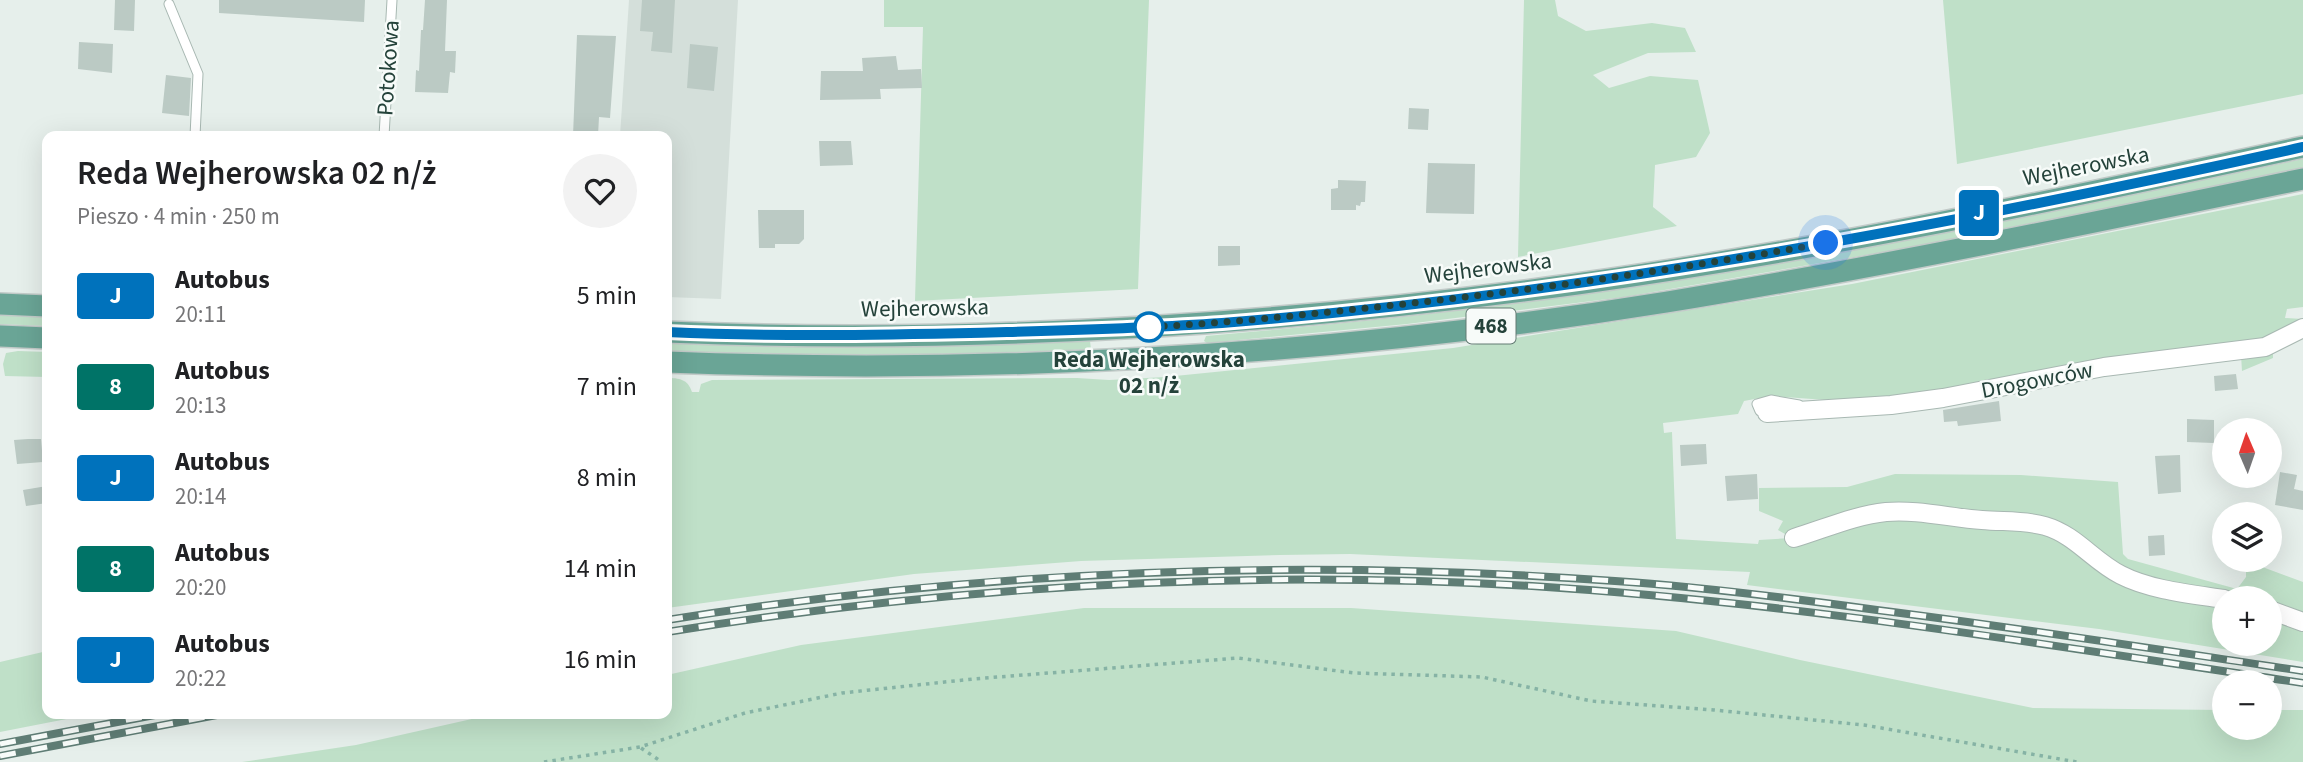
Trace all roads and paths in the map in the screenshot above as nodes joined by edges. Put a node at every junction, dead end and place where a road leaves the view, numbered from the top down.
1 (392, 0) edge
2 (169, 4) dead end
3 (195, 131) edge
4 (384, 131) edge
5 (2303, 147) edge
6 (2303, 179) edge
7 (0, 304) edge
8 (42, 306) edge
9 (1163, 327) junction
10 (2303, 328) edge
11 (672, 332) edge
12 (0, 336) edge
13 (42, 338) edge
14 (1165, 357) junction
15 (672, 362) edge
16 (1767, 413) dead end
17 (1794, 538) dead end
18 (2212, 597) edge
19 (2282, 614) edge
20 (2303, 622) edge
21 (640, 747) junction
22 (544, 762) edge
23 (663, 762) edge
24 (2077, 762) edge

1 - 4 lane, Potokowa
2 - 3 lane
5 - 9 main road, Wejherowska / 468
6 - 14 main road, 468
7 - 8 main road
9 - 11 main road, Wejherowska / 468
9 - 14 main road
10 - 16 street, Drogowców
12 - 13 main road
14 - 15 main road, 468
17 - 18 street
19 - 20 street
21 - 22 path
21 - 23 path
21 - 24 path

